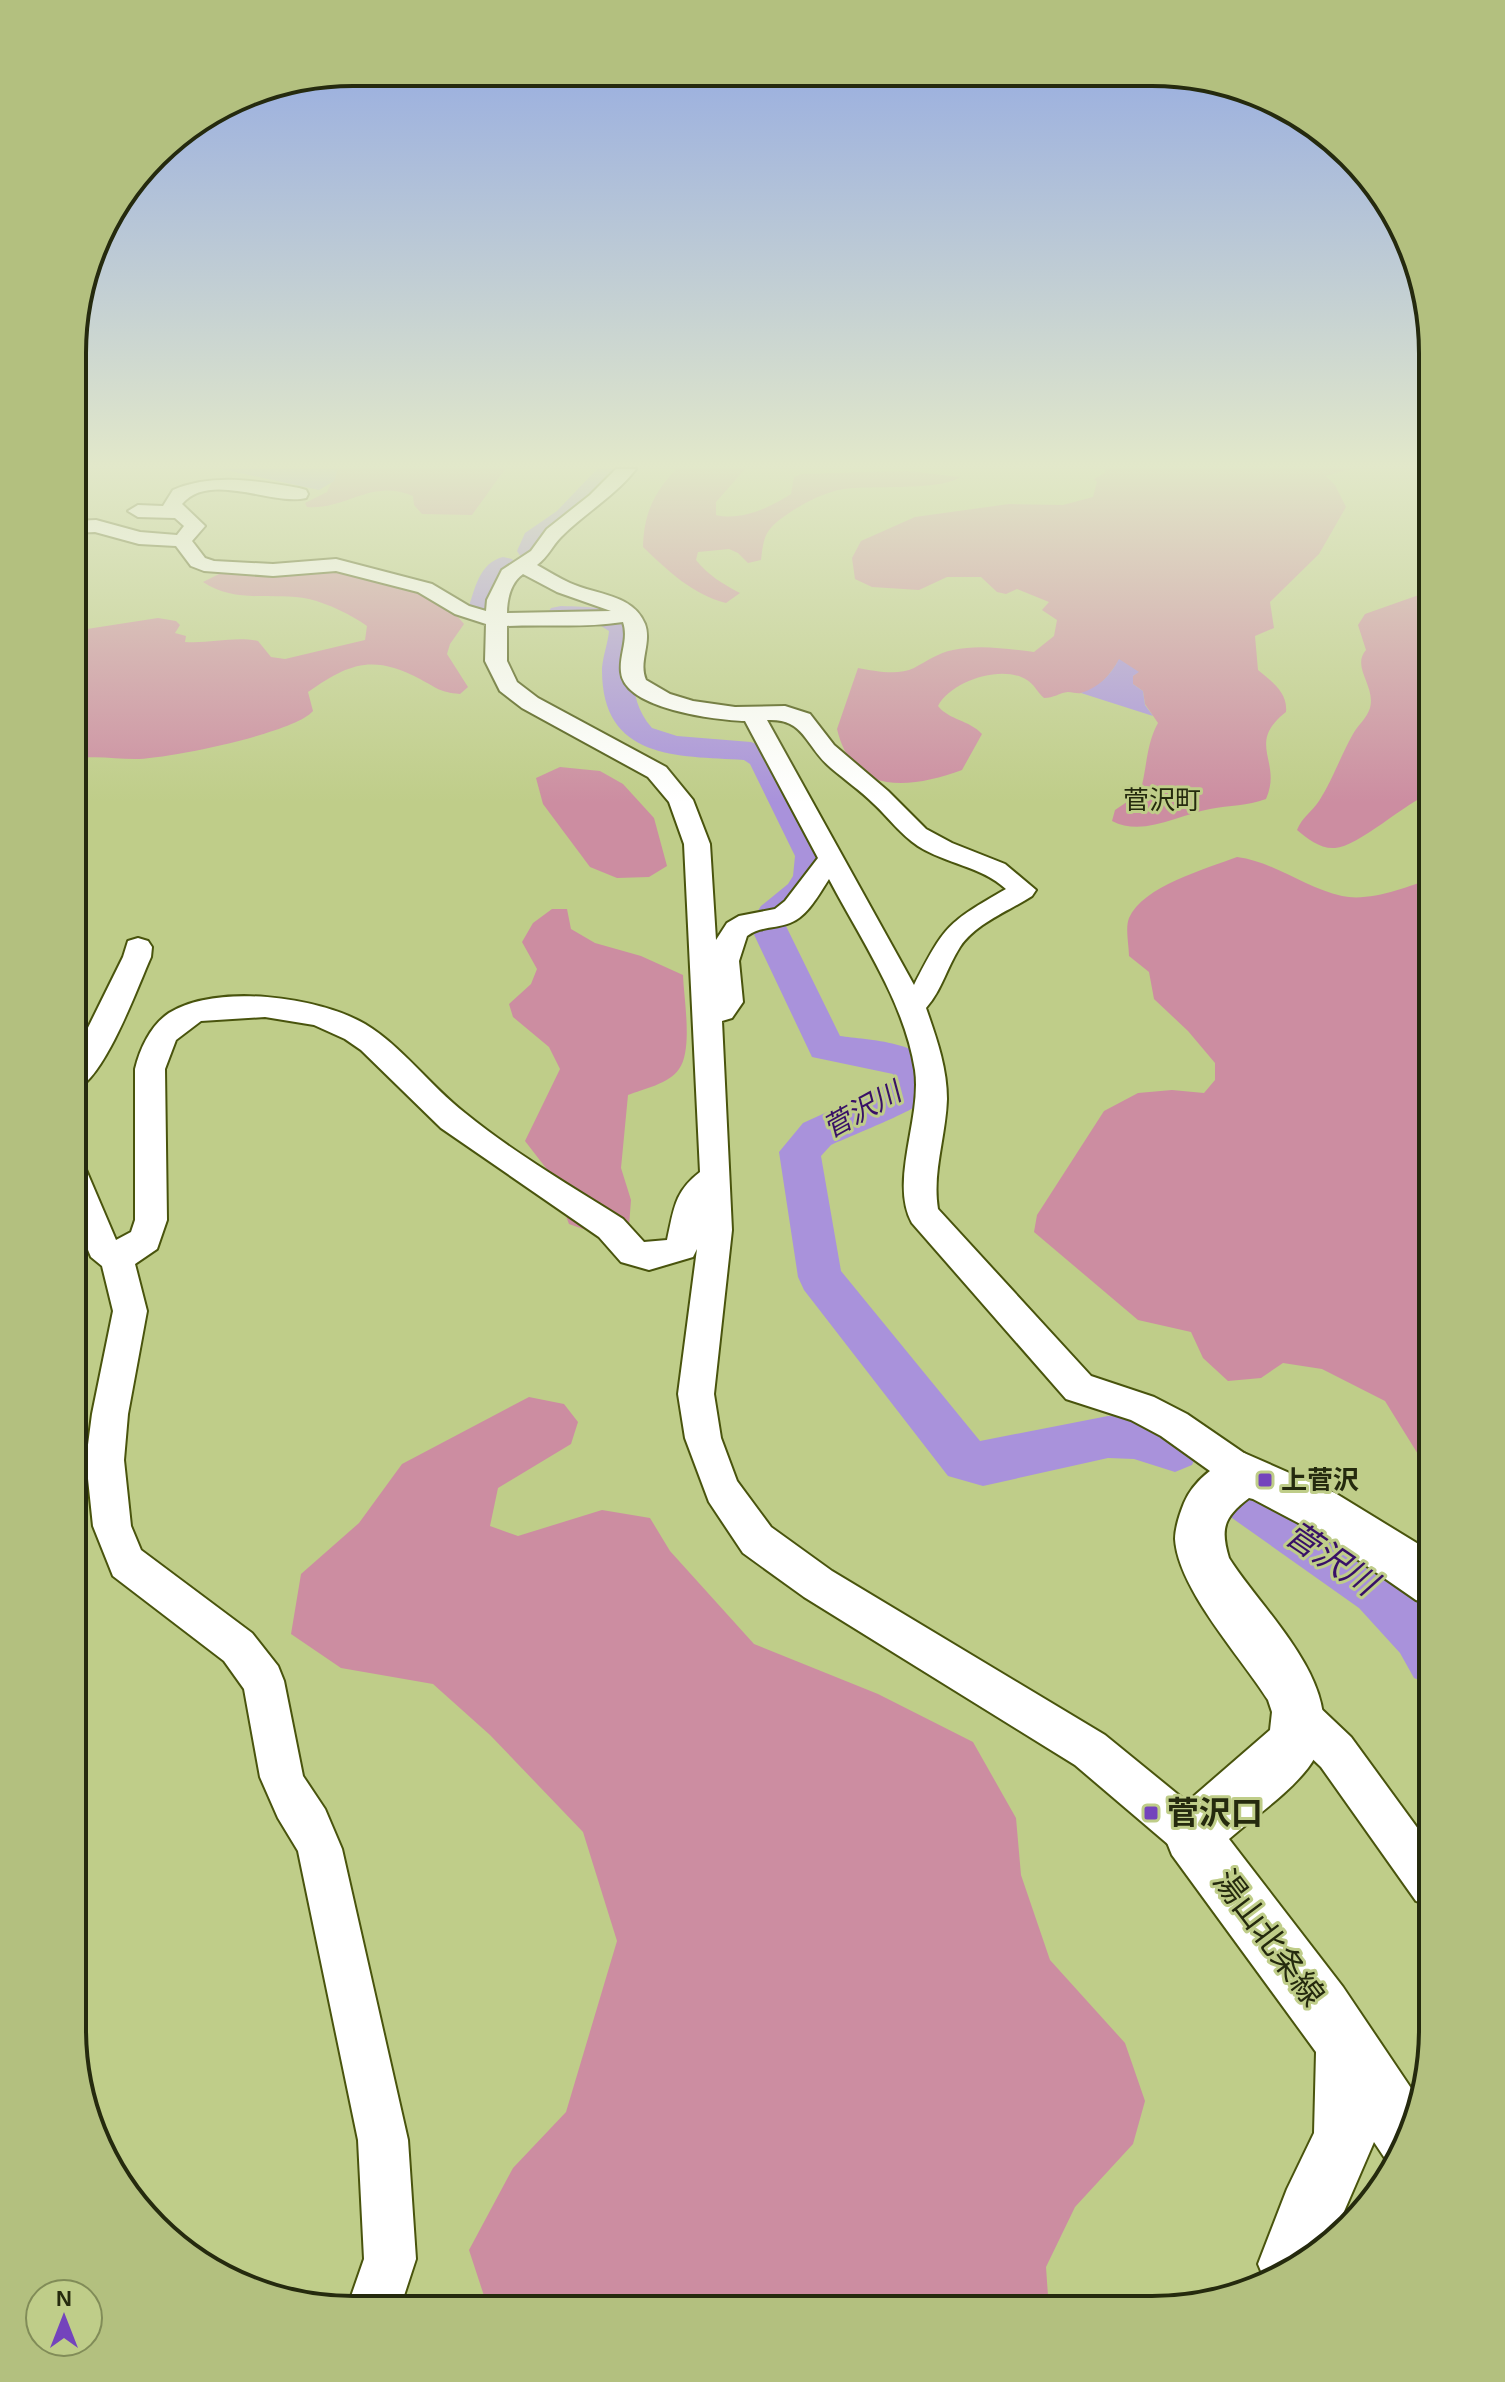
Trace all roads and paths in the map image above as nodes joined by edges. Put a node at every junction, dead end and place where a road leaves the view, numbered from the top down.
1 (395, 580) edge
2 (506, 580) edge
3 (549, 580) edge
4 (614, 617) junction
5 (495, 620) junction
6 (753, 715) junction
7 (830, 860) junction
8 (138, 947) dead end
9 (911, 1006) junction
10 (706, 1016) junction
11 (86, 1062) edge
12 (716, 1177) junction
13 (86, 1206) edge
14 (117, 1259) junction
15 (1244, 1474) junction
16 (1418, 1573) edge
17 (1298, 1716) junction
18 (1192, 1835) junction
19 (1418, 1866) edge
20 (1346, 2042) junction
21 (1400, 2126) edge
22 (1294, 2255) edge
23 (377, 2296) edge

1 - 5 street
2 - 5 street
3 - 4 street
4 - 5 street
4 - 6 street
5 - 10 street
6 - 7 street
6 - 9 street
7 - 9 street
7 - 10 street
8 - 11 street
9 - 15 street
10 - 12 street
12 - 14 street
12 - 18 street
13 - 14 street
14 - 23 street
15 - 16 main road
15 - 17 main road
17 - 18 main road
17 - 19 street
18 - 20 main road, 湯山北条線
20 - 21 main road, 湯山北条線
20 - 22 main road

